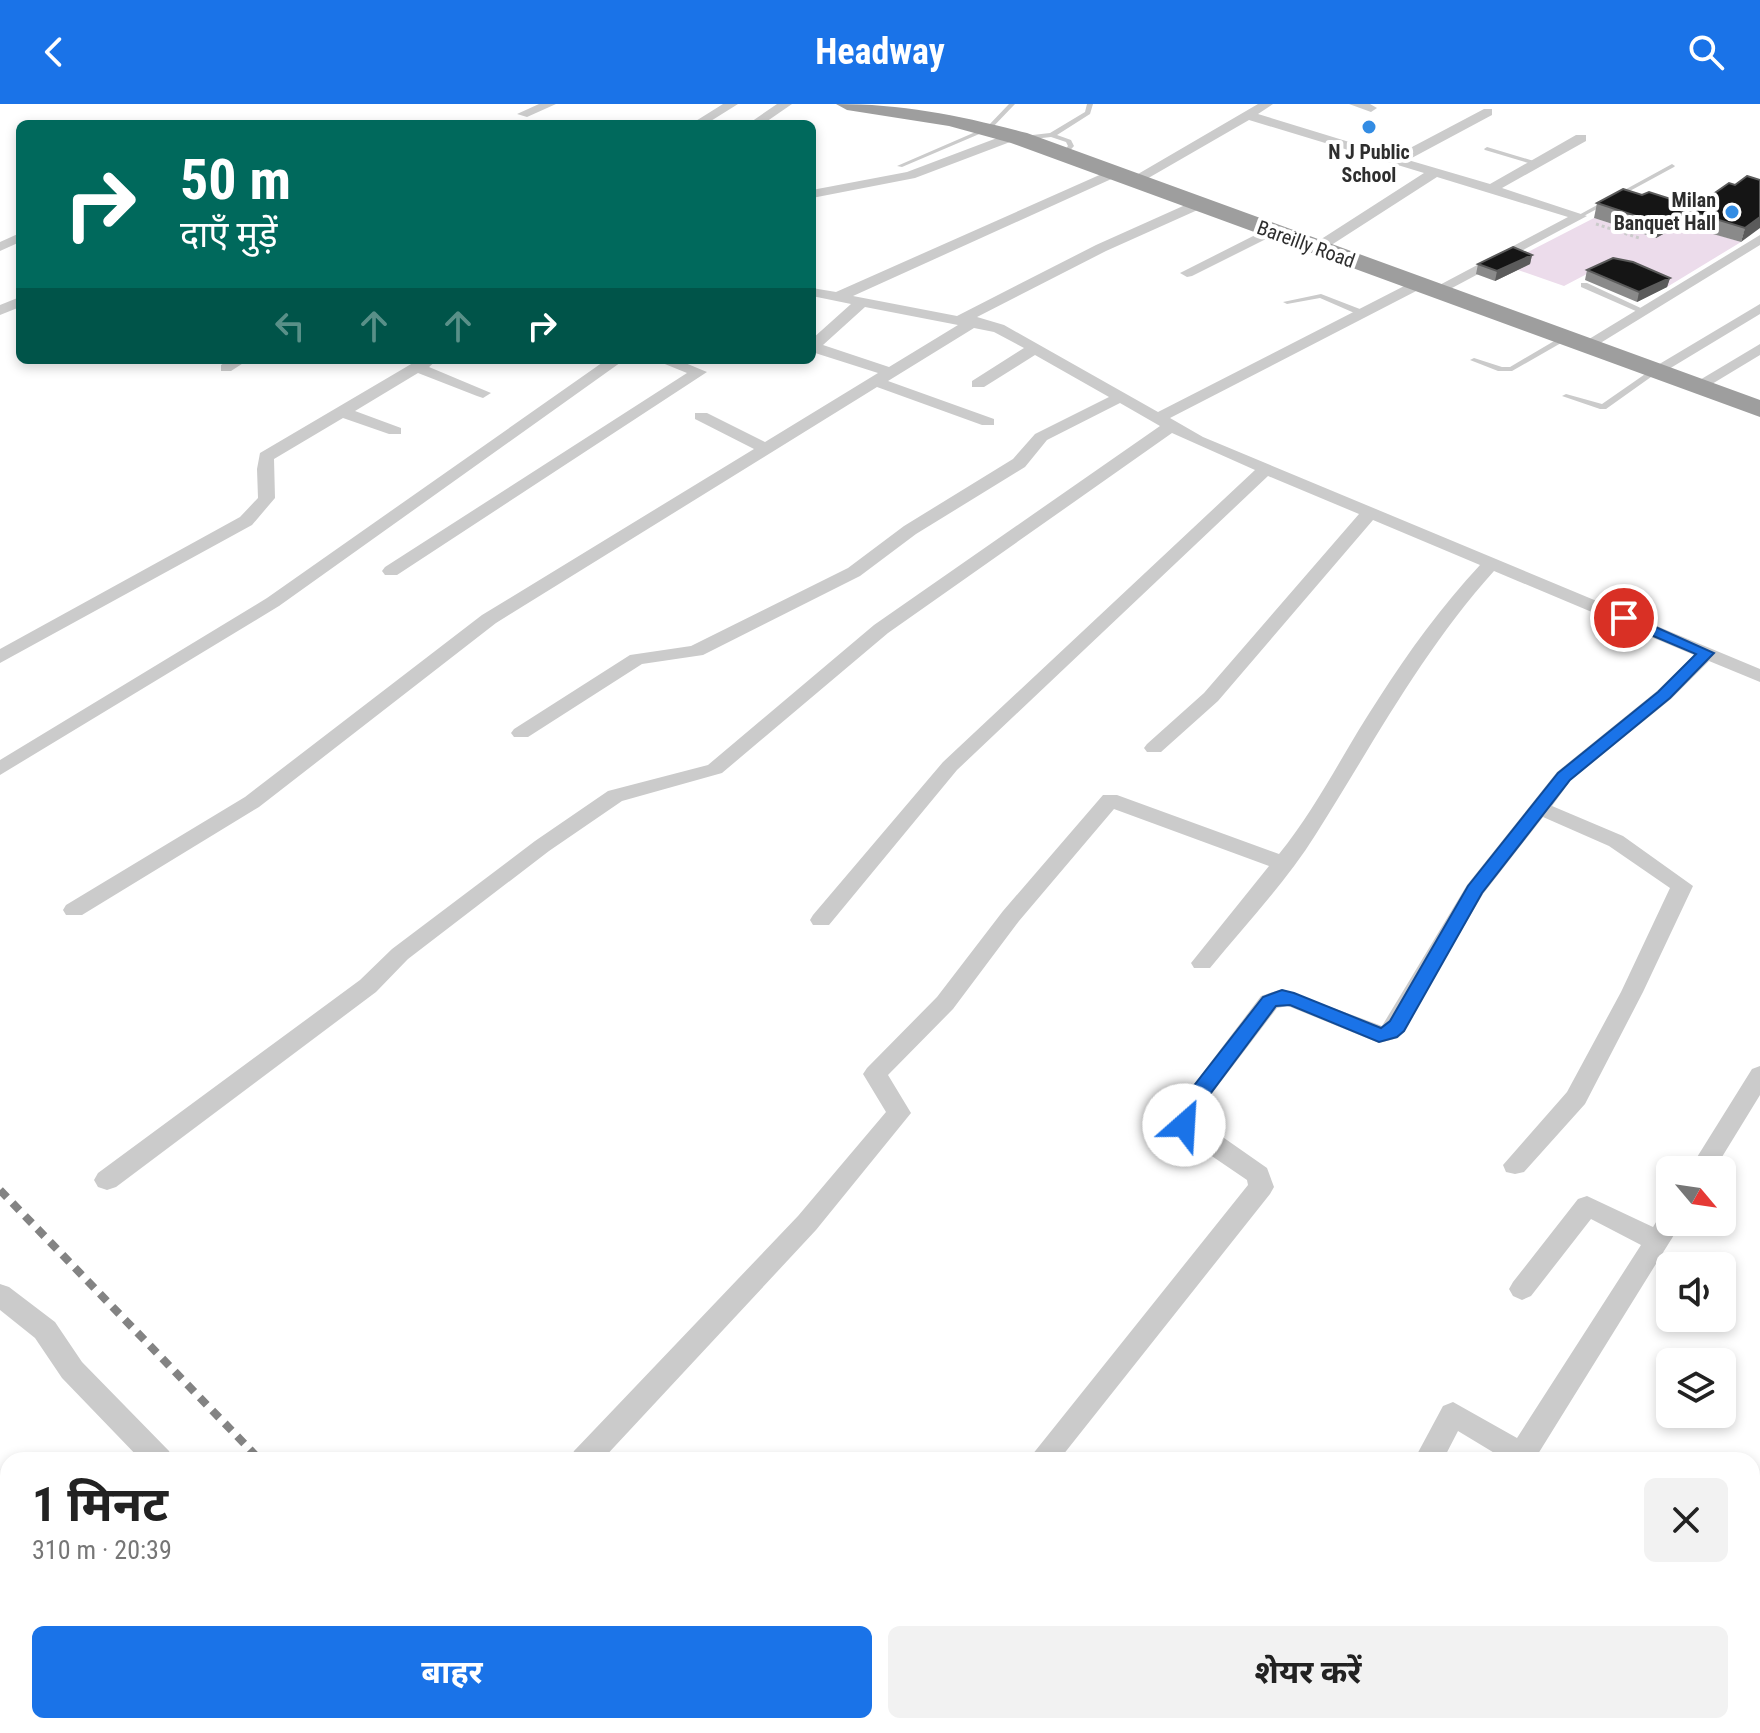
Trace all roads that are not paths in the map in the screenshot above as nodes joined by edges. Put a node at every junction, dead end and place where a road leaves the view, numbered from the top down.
1 (550, 104) edge
2 (732, 104) edge
3 (786, 104) edge
4 (847, 104) edge
5 (1012, 104) edge
6 (1090, 104) edge
7 (1267, 104) edge
8 (1355, 104) edge
9 (1371, 108) dead end
10 (1488, 112) dead end
11 (523, 114) dead end
12 (1247, 115) junction
13 (704, 120) edge
14 (760, 120) edge
15 (989, 128) junction
16 (1016, 137) junction
17 (1581, 138) dead end
18 (1058, 145) junction
19 (1487, 149) dead end
20 (1397, 160) junction
21 (1535, 163) junction
22 (900, 166) dead end
23 (1672, 166) dead end
24 (1435, 172) junction
25 (1123, 177) junction
26 (1493, 188) junction
27 (816, 193) edge
28 (1197, 205) junction
29 (1580, 217) junction
30 (1271, 231) junction
31 (1760, 239) edge
32 (1317, 248) junction
33 (1187, 273) dead end
34 (1584, 285) edge
35 (1427, 289) junction
36 (816, 293) edge
37 (838, 297) junction
38 (863, 301) junction
39 (1287, 302) dead end
40 (1760, 308) edge
41 (1641, 310) junction
42 (1362, 313) junction
43 (968, 320) junction
44 (816, 343) edge
45 (1574, 343) junction
46 (1035, 348) junction
47 (816, 349) edge
48 (1760, 349) edge
49 (1474, 360) dead end
50 (423, 364) edge
51 (610, 364) edge
52 (675, 364) edge
53 (1654, 372) junction
54 (885, 377) junction
55 (978, 384) dead end
56 (1696, 387) junction
57 (483, 393) dead end
58 (1122, 396) junction
59 (1566, 396) dead end
60 (1760, 409) edge
61 (342, 412) junction
62 (701, 416) dead end
63 (1166, 421) junction
64 (988, 422) dead end
65 (395, 431) dead end
66 (766, 449) junction
67 (1266, 469) junction
68 (1370, 512) junction
69 (1492, 562) junction
70 (391, 571) dead end
71 (1707, 653) junction
72 (0, 657) edge
73 (1760, 676) edge
74 (521, 733) dead end
75 (1154, 748) dead end
76 (0, 769) edge
77 (1539, 808) junction
78 (1283, 863) junction
79 (74, 910) dead end
80 (821, 920) dead end
81 (1202, 963) dead end
82 (1760, 1075) edge
83 (1710, 1156) edge
84 (1515, 1165) dead end
85 (107, 1180) dead end
86 (1656, 1228) edge
87 (1661, 1236) edge
88 (1522, 1289) dead end
89 (0, 1295) edge
90 (151, 1452) edge
91 (592, 1452) edge
92 (1048, 1452) edge
93 (1432, 1452) edge
94 (1514, 1452) edge
95 (1528, 1452) edge

1 - 11 street
2 - 13 street
3 - 14 street
4 - 15 highway, Bareilly Road
5 - 15 lane
6 - 18 lane
7 - 12 street
8 - 9 street
10 - 20 street
12 - 20 street
12 - 25 street
15 - 16 highway, Bareilly Road
15 - 22 lane
16 - 18 highway, Bareilly Road
16 - 27 street
17 - 21 street
18 - 25 highway, Bareilly Road
19 - 21 lane
20 - 24 street
21 - 26 street
23 - 29 lane
24 - 26 street
24 - 32 street
25 - 28 highway, Bareilly Road
25 - 37 street
26 - 29 street
28 - 30 highway, Bareilly Road
28 - 43 street
29 - 35 street
30 - 32 highway, Bareilly Road
30 - 33 street
31 - 41 street
32 - 35 highway, Bareilly Road
34 - 41 lane
35 - 42 street
35 - 45 highway, Bareilly Road
36 - 37 street
37 - 38 street
38 - 43 street
38 - 44 street
39 - 42 lane
40 - 53 street
41 - 45 street
42 - 63 street
43 - 46 street
43 - 54 street
45 - 49 lane
45 - 53 highway, Bareilly Road
46 - 55 street
46 - 58 street
47 - 54 street
48 - 56 street
50 - 57 street
50 - 61 street
51 - 76 street
52 - 70 street
53 - 56 highway, Bareilly Road
53 - 59 lane
54 - 64 street
54 - 66 street
56 - 60 highway, Bareilly Road
58 - 63 street
58 - 74 street
61 - 65 street
61 - 72 street
62 - 66 street
63 - 67 street
63 - 85 street
66 - 79 street
67 - 68 street
67 - 80 street
68 - 69 street
68 - 75 street
69 - 71 street
69 - 78 street
71 - 73 street
71 - 77 street
77 - 84 street
77 - 92 street
78 - 81 street
78 - 91 street
82 - 83 street
86 - 88 street
87 - 95 street
89 - 90 street
93 - 94 street

